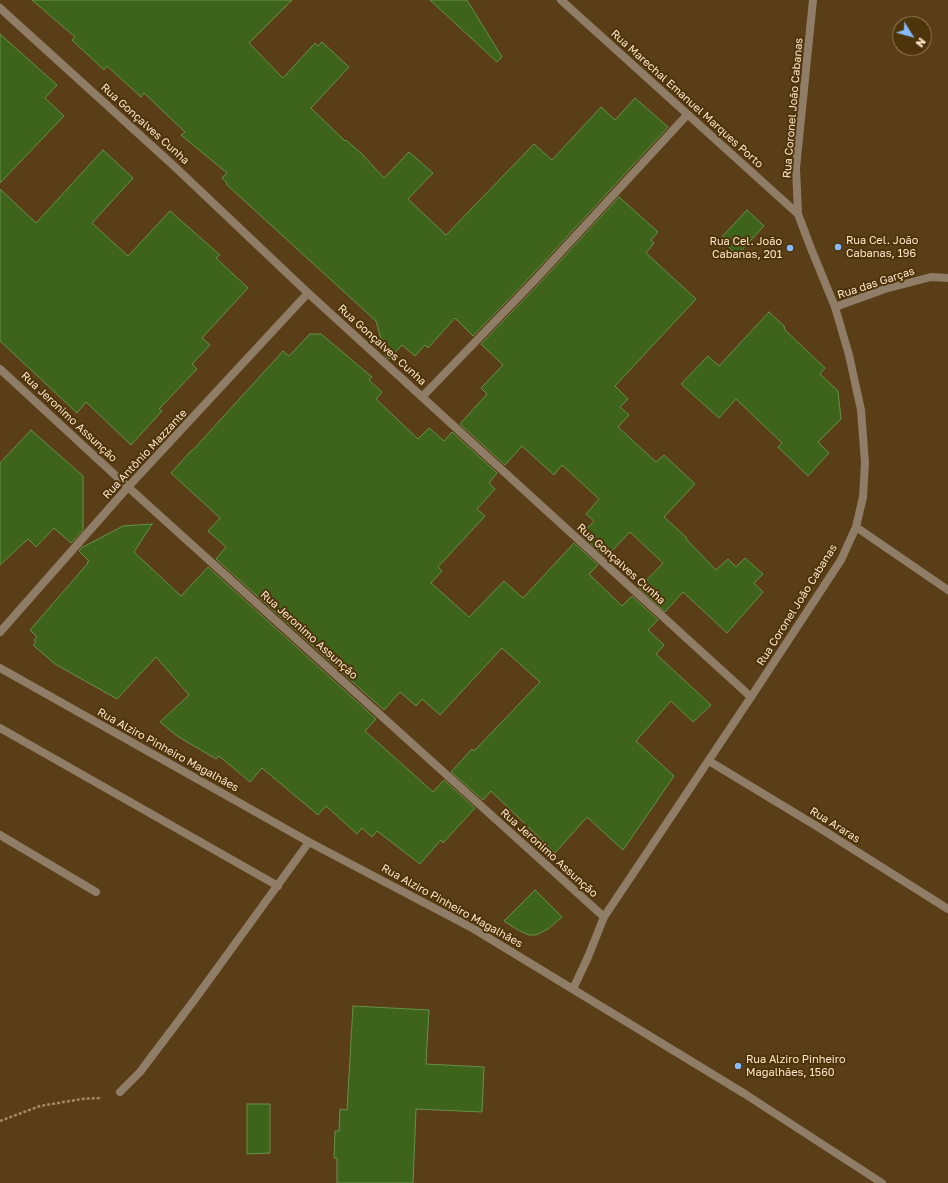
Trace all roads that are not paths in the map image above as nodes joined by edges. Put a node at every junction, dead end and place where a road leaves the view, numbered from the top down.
1 (561, 0) edge
2 (813, 0) edge
3 (0, 8) edge
4 (687, 115) junction
5 (798, 214) junction
6 (948, 278) edge
7 (308, 293) junction
8 (835, 308) junction
9 (0, 369) edge
10 (422, 397) junction
11 (128, 487) junction
12 (856, 527) junction
13 (948, 590) edge
14 (0, 632) edge
15 (0, 668) edge
16 (751, 697) junction
17 (0, 728) edge
18 (709, 761) junction
19 (0, 835) edge
20 (309, 842) junction
21 (278, 886) junction
22 (96, 892) dead end
23 (948, 909) edge
24 (604, 917) junction
25 (573, 989) junction
26 (120, 1092) road end
27 (882, 1183) edge

1 - 4 street, Rua Marechal Emanuel Marques Porto
2 - 5 street, Rua Coronel João Cabanas
3 - 7 street, Rua Gonçalves Cunha
4 - 5 street, Rua Marechal Emanuel Marques Porto
4 - 10 street
5 - 8 street, Rua Coronel João Cabanas
6 - 8 street, Rua das Garças
7 - 10 street, Rua Gonçalves Cunha
7 - 11 street, Rua Antônio Mazzante
8 - 12 street, Rua Coronel João Cabanas
9 - 11 street, Rua Jeronimo Assunção
10 - 16 street, Rua Gonçalves Cunha
11 - 14 street, Rua Antônio Mazzante
11 - 24 street, Rua Jeronimo Assunção
12 - 13 street
12 - 16 street, Rua Coronel João Cabanas
15 - 20 street, Rua Alziro Pinheiro Magalhães
16 - 18 street, Rua Coronel João Cabanas
17 - 21 street
18 - 23 street, Rua Araras
18 - 24 street, Rua Coronel João Cabanas
19 - 22 street
20 - 21 street
20 - 25 street, Rua Alziro Pinheiro Magalhães
21 - 26 street
24 - 25 street, Rua Coronel João Cabanas
25 - 27 street, Rua Alziro Pinheiro Magalhães

